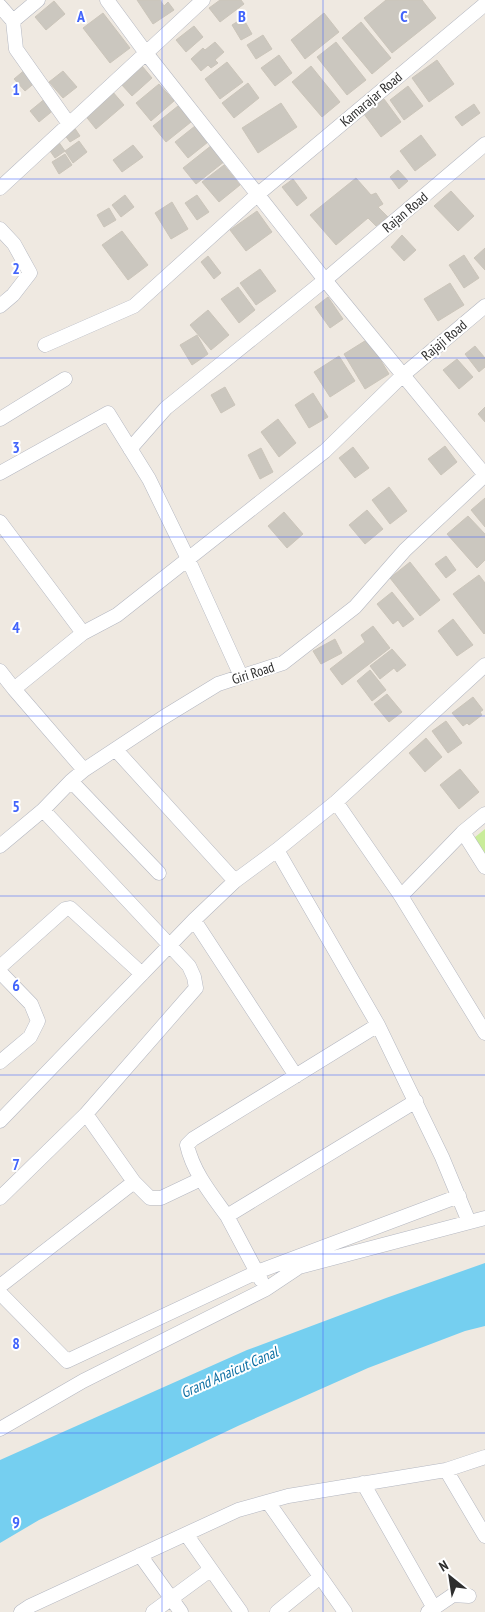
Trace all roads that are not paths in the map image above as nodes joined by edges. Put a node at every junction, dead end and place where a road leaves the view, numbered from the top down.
1 (38, 0) edge
2 (108, 0) edge
3 (203, 0) edge
4 (485, 4) edge
5 (0, 6) edge
6 (14, 21) junction
7 (146, 53) junction
8 (69, 124) junction
9 (485, 144) edge
10 (0, 188) edge
11 (257, 195) junction
12 (0, 229) edge
13 (325, 280) junction
14 (0, 306) edge
15 (485, 306) edge
16 (45, 345) dead end
17 (403, 375) junction
18 (65, 379) dead end
19 (0, 420) edge
20 (130, 449) junction
21 (0, 473) edge
22 (485, 475) edge
23 (2, 528) edge
24 (188, 559) junction
25 (83, 633) junction
26 (485, 665) edge
27 (0, 671) edge
28 (242, 676) junction
29 (14, 689) junction
30 (116, 750) junction
31 (84, 770) junction
32 (71, 781) junction
33 (336, 802) junction
34 (43, 810) junction
35 (485, 814) edge
36 (463, 832) junction
37 (0, 846) edge
38 (278, 850) junction
39 (485, 867) edge
40 (159, 872) dead end
41 (235, 881) junction
42 (401, 896) junction
43 (194, 920) junction
44 (170, 945) junction
45 (0, 967) edge
46 (0, 972) edge
47 (142, 974) junction
48 (378, 1025) junction
49 (485, 1032) edge
50 (0, 1062) edge
51 (296, 1076) junction
52 (416, 1101) junction
53 (86, 1114) junction
54 (0, 1121) edge
55 (201, 1179) junction
56 (134, 1182) junction
57 (459, 1196) junction
58 (0, 1198) edge
59 (227, 1216) junction
60 (485, 1218) edge
61 (469, 1222) junction
62 (257, 1272) junction
63 (0, 1286) edge
64 (266, 1289) junction
65 (0, 1293) edge
66 (0, 1430) edge
67 (485, 1457) edge
68 (446, 1470) junction
69 (363, 1483) junction
70 (268, 1502) junction
71 (186, 1534) junction
72 (485, 1536) edge
73 (140, 1555) junction
74 (210, 1570) junction
75 (320, 1577) junction
76 (469, 1596) dead end
77 (172, 1599) junction
78 (28, 1610) edge
79 (431, 1610) edge
80 (153, 1612) edge
81 (181, 1612) edge
82 (241, 1612) edge
83 (277, 1612) edge
84 (345, 1612) edge

1 - 6 street
2 - 7 street
3 - 7 street
4 - 11 street, Kamarajar Road
5 - 6 street
6 - 8 street
7 - 8 street
7 - 11 street
8 - 10 street
9 - 13 street, Rajan Road
11 - 13 street
11 - 16 street, Kamarajar Road
12 - 14 street
13 - 17 street
13 - 20 street, Rajan Road
15 - 17 street, Rajaji Road
17 - 22 street
17 - 24 street, Rajaji Road
18 - 19 street
20 - 21 street
20 - 24 street
22 - 28 street, Giri Road
23 - 25 street
24 - 25 street, Rajaji Road
24 - 28 street
25 - 29 street, Rajaji Road
26 - 33 street
27 - 29 street
28 - 30 street, Giri Road
29 - 31 street
30 - 31 street, Giri Road
30 - 41 street
31 - 32 street, Giri Road
32 - 34 street, Giri Road
32 - 40 street
33 - 38 street
33 - 42 street
34 - 37 street, Giri Road
34 - 44 street
35 - 36 street
36 - 39 street
36 - 42 street
38 - 41 street
38 - 48 street
41 - 43 street
42 - 49 street
43 - 44 street
43 - 51 street
44 - 47 street
44 - 53 street
45 - 47 street
46 - 50 street
47 - 54 street
48 - 51 street
48 - 52 street
51 - 55 street
52 - 57 street
52 - 59 street
53 - 56 street
53 - 58 street
55 - 56 street
55 - 59 street
56 - 63 street
57 - 61 street
57 - 62 street
59 - 62 street
60 - 61 street
61 - 64 street
62 - 64 street
62 - 65 street
64 - 66 street
67 - 68 street
68 - 69 street
68 - 72 street
69 - 70 street
69 - 79 street
70 - 71 street
70 - 75 street
71 - 73 street
71 - 74 street
73 - 77 street
73 - 78 street
74 - 77 street
74 - 82 street
75 - 83 street
75 - 84 street
76 - 79 street
77 - 80 street
77 - 81 street

